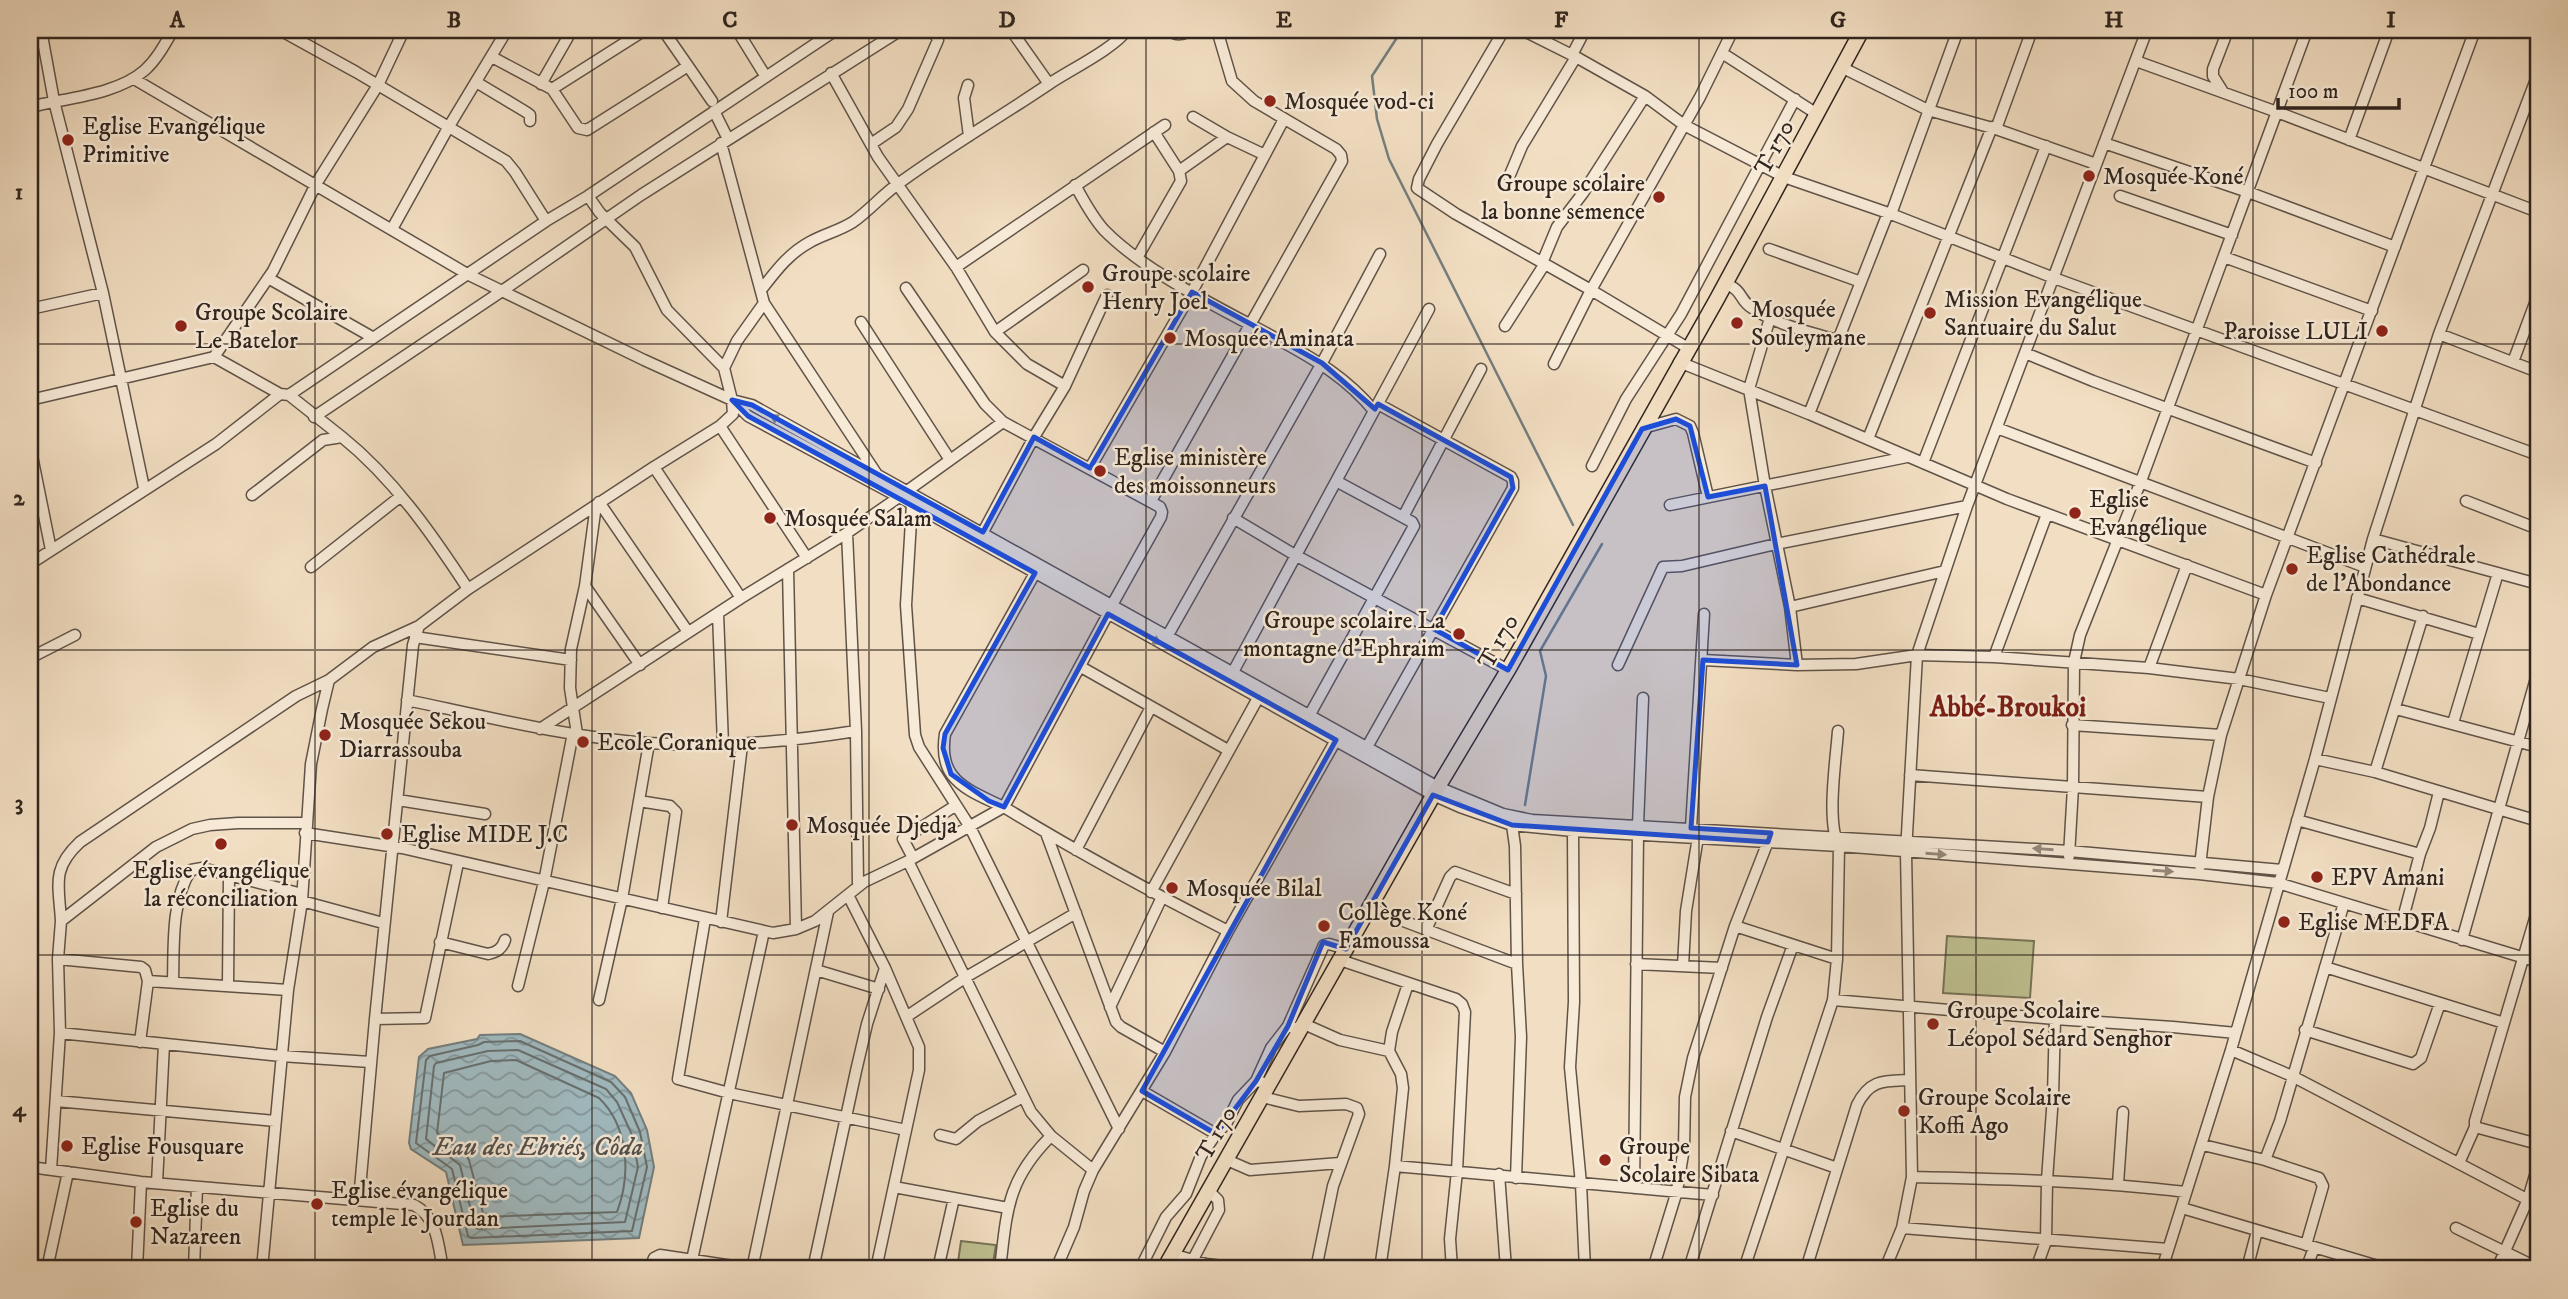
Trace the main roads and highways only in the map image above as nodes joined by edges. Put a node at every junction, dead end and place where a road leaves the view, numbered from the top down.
1 (1862, 30) edge
2 (1164, 1269) edge

1 - 2 main road, T 170

